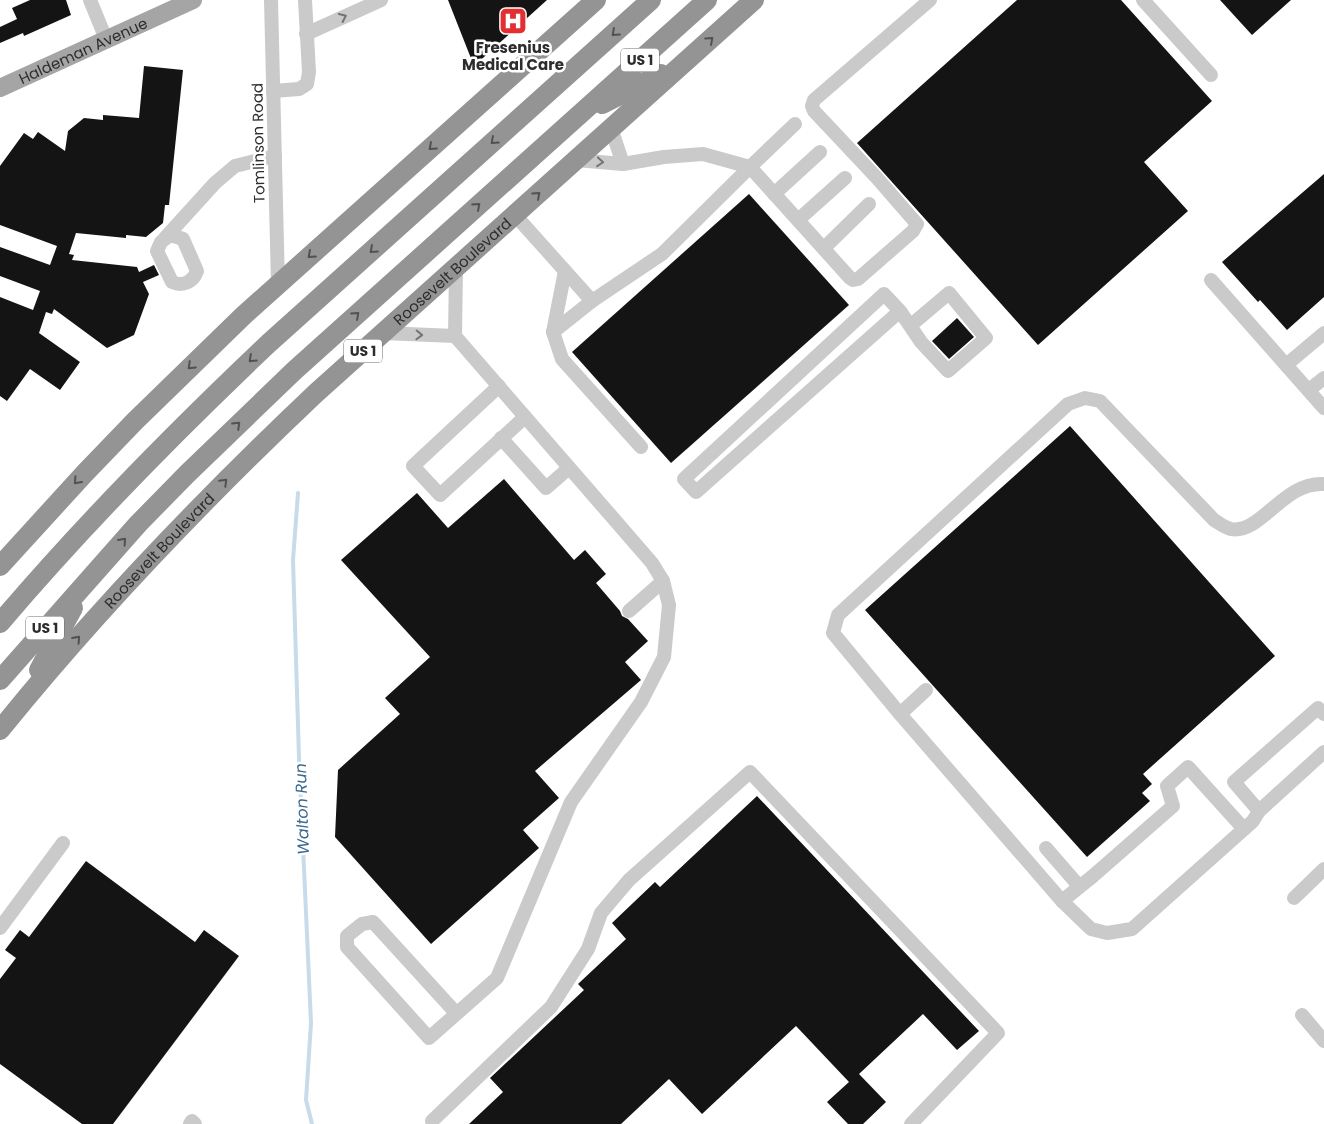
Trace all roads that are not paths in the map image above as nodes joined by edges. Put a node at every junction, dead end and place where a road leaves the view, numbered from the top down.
1 (90, 0) edge
2 (192, 0) edge
3 (271, 0) edge
4 (305, 0) edge
5 (381, 0) edge
6 (596, 0) edge
7 (651, 0) edge
8 (707, 0) edge
9 (754, 0) edge
10 (930, 0) edge
11 (1143, 0) edge
12 (917, 6) edge
13 (306, 34) junction
14 (106, 39) junction
15 (689, 59) junction
16 (1211, 74) dead end
17 (0, 88) edge
18 (273, 91) junction
19 (574, 119) junction
20 (796, 124) dead end
21 (611, 128) junction
22 (820, 152) dead end
23 (275, 156) junction
24 (576, 160) junction
25 (624, 164) junction
26 (750, 167) junction
27 (844, 178) dead end
28 (774, 194) junction
29 (870, 204) dead end
30 (515, 215) junction
31 (798, 220) junction
32 (165, 238) dead end
33 (824, 248) junction
34 (456, 267) junction
35 (565, 271) junction
36 (1211, 280) dead end
37 (278, 285) junction
38 (592, 301) junction
39 (900, 311) junction
40 (910, 326) junction
41 (553, 332) junction
42 (383, 333) junction
43 (1323, 335) edge
44 (455, 336) junction
45 (1286, 365) junction
46 (1324, 378) edge
47 (498, 386) junction
48 (1309, 390) junction
49 (1324, 408) edge
50 (525, 417) junction
51 (502, 438) junction
52 (641, 447) dead end
53 (569, 468) junction
54 (1324, 484) edge
55 (62, 552) junction
56 (0, 566) edge
57 (90, 577) junction
58 (663, 581) junction
59 (0, 601) edge
60 (629, 611) dead end
61 (0, 622) edge
62 (0, 680) edge
63 (926, 690) dead end
64 (20, 705) junction
65 (900, 714) junction
66 (1324, 714) edge
67 (0, 730) edge
68 (1324, 752) edge
69 (1259, 811) junction
70 (1244, 830) junction
71 (63, 843) dead end
72 (1046, 848) dead end
73 (1324, 869) edge
74 (1079, 886) junction
75 (1294, 898) dead end
76 (1062, 901) junction
77 (0, 928) edge
78 (456, 1013) junction
79 (1302, 1015) dead end
80 (1324, 1041) edge
81 (431, 1123) edge
82 (190, 1124) edge
83 (195, 1124) edge
84 (911, 1124) edge

1 - 14 street
2 - 14 main road, Haldeman Avenue
3 - 18 street, Tomlinson Road
4 - 13 street
13 -> 5 street
6 -> 37 highway
7 -> 55 highway, US 1
8 - 19 highway, Roosevelt Boulevard / US 1
15 -> 9 highway, Roosevelt Boulevard / US 1
10 - 12 street
11 - 16 street
12 - 33 street
13 - 18 street
14 - 17 main road, Haldeman Avenue
15 - 19 highway
15 - 21 highway, Roosevelt Boulevard / US 1
18 - 23 street, Tomlinson Road
57 -> 19 highway, Roosevelt Boulevard / US 1
20 - 26 street
21 - 24 highway, Roosevelt Boulevard / US 1
21 - 25 street
22 - 28 street
23 - 32 street
23 - 37 street, Tomlinson Road
24 -> 25 street
30 -> 24 highway, Roosevelt Boulevard / US 1
25 - 26 street
26 - 28 street
26 - 38 street
27 - 31 street
28 - 31 street
29 - 33 street
30 - 34 highway, Roosevelt Boulevard / US 1
30 - 35 street
31 - 33 street
34 - 42 highway, Roosevelt Boulevard / US 1
34 - 44 street
35 - 38 street
35 - 41 street
36 - 45 street
37 -> 56 highway
38 - 41 street
39 - 39 street
39 - 40 street
40 - 40 street
41 - 52 street
42 -> 44 street
64 -> 42 highway, Roosevelt Boulevard / US 1
43 - 45 street
44 - 47 street
45 - 48 street
46 - 48 street
47 - 50 street
47 - 51 street
48 - 49 street
50 - 51 street
50 - 53 street
51 - 53 street
53 - 58 street
54 - 65 street
55 - 59 highway
55 - 61 highway, US 1
57 - 62 highway, Roosevelt Boulevard / US 1
57 - 64 highway
58 - 60 street
58 - 78 street
63 - 65 street
64 - 67 highway, Roosevelt Boulevard / US 1
65 - 76 street
66 - 69 street
68 - 69 street
69 - 70 street
70 - 74 street
70 - 76 street
71 - 77 street
72 - 74 street
73 - 75 street
74 - 76 street
78 - 78 street
79 - 80 street
81 - 84 street
82 - 83 street

